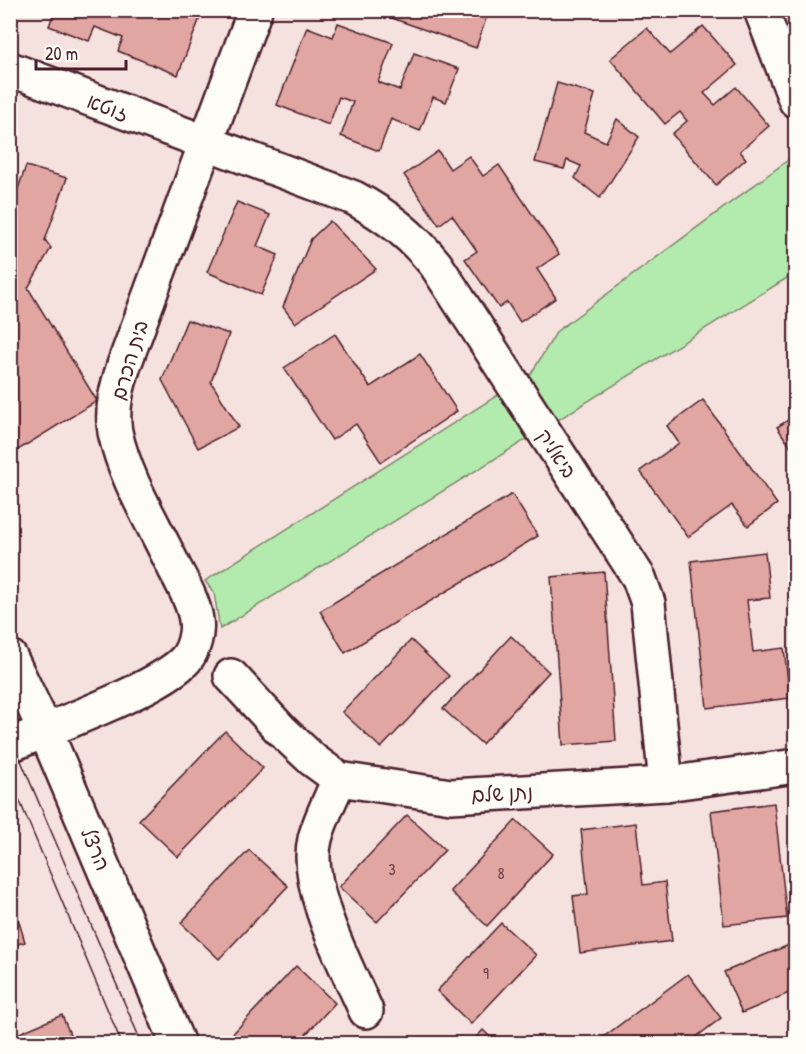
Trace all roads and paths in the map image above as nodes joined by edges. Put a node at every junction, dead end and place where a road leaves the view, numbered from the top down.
1 (255, 10) edge
2 (776, 29) edge
3 (10, 69) edge
4 (795, 101) edge
5 (206, 144) junction
6 (10, 657) edge
7 (231, 676) dead end
8 (45, 730) junction
9 (10, 745) edge
10 (795, 766) edge
11 (339, 779) junction
12 (666, 784) junction
13 (366, 1011) dead end
14 (178, 1044) edge

1 - 5 street, בית הכרם
2 - 4 street
3 - 5 street, זוטא
5 - 8 street, בית הכרם
5 - 12 street, ביאליק
6 - 8 street, הרצל
7 - 11 street, נתן שלם
8 - 9 street, בית הכרם
8 - 14 street, הרצל
10 - 12 street
11 - 12 street, נתן שלם
11 - 13 street

